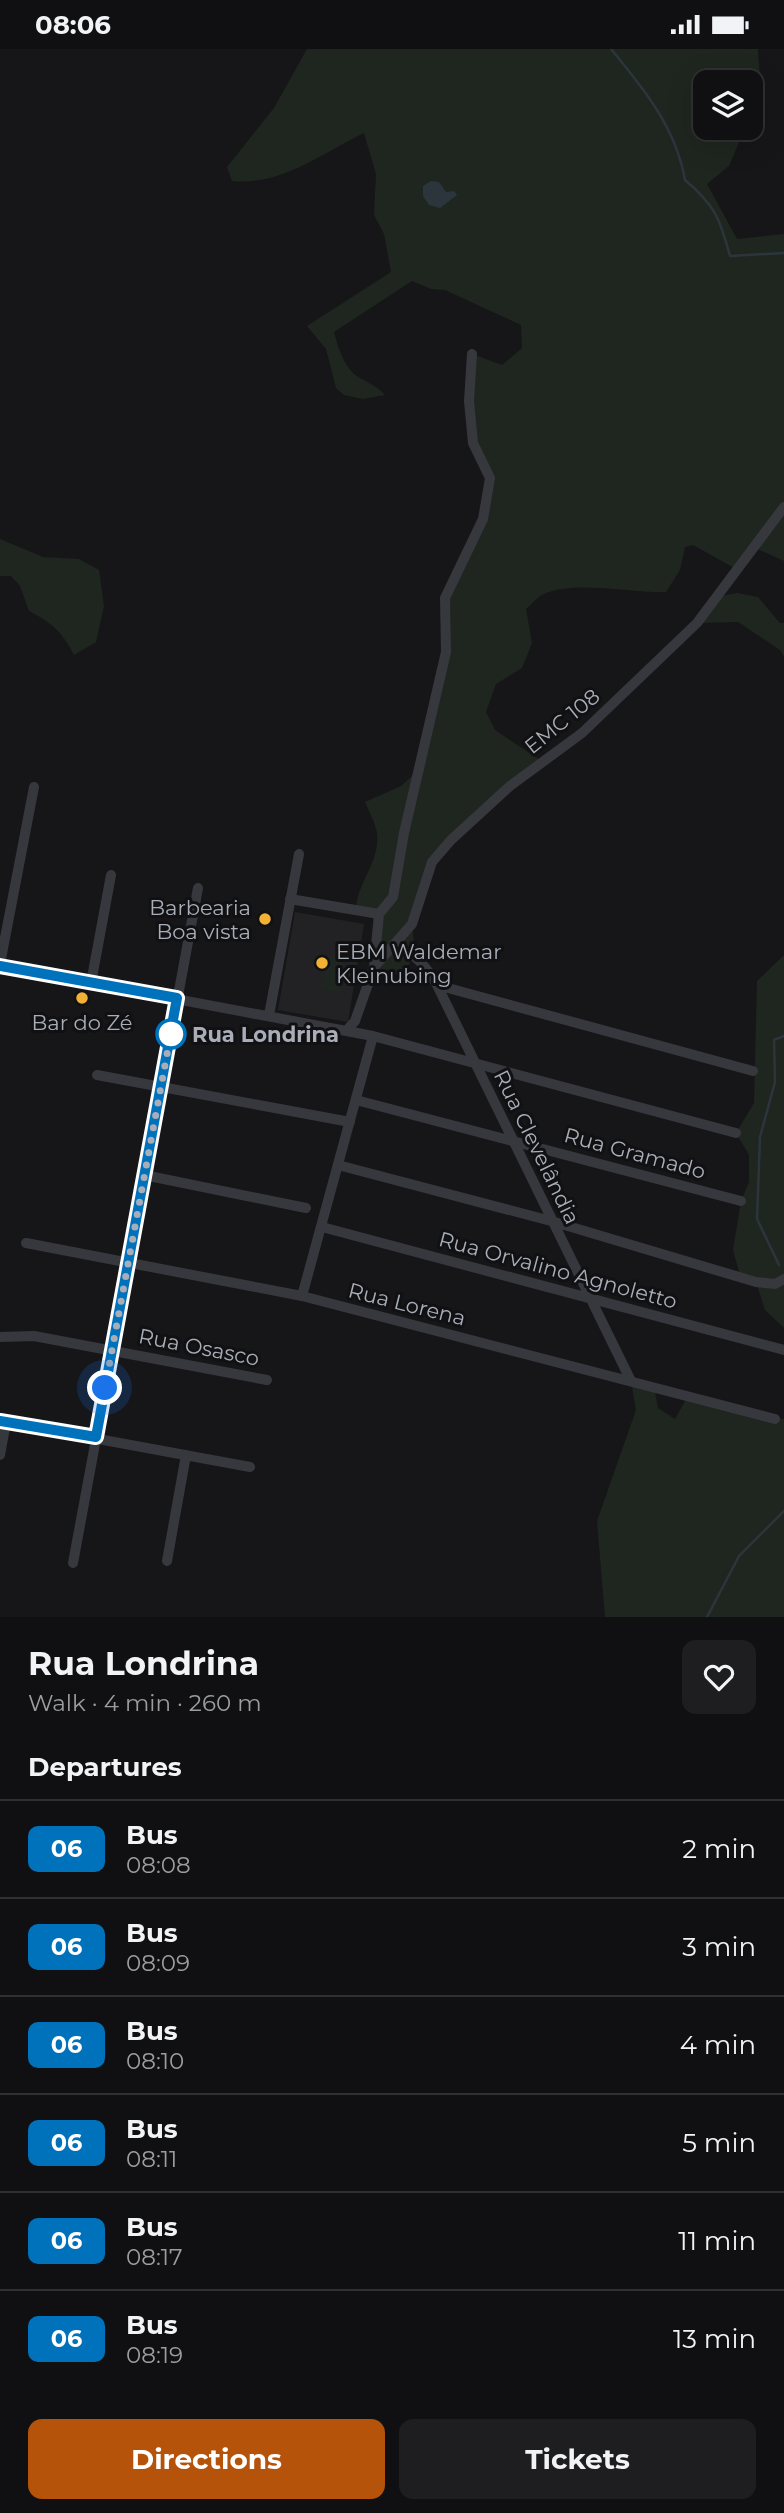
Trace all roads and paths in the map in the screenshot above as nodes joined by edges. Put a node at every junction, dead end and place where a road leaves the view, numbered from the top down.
1 (472, 354) dead end
2 (784, 507) edge
3 (34, 787) dead end
4 (299, 854) dead end
5 (111, 875) dead end
6 (198, 888) dead end
7 (290, 899) junction
8 (379, 914) junction
9 (393, 945) junction
10 (0, 965) edge
11 (374, 967) junction
12 (91, 983) junction
13 (437, 985) junction
14 (177, 998) junction
15 (269, 1015) junction
16 (346, 1031) junction
17 (373, 1036) junction
18 (475, 1064) junction
19 (753, 1071) dead end
20 (97, 1075) dead end
21 (161, 1088) junction
22 (356, 1100) junction
23 (350, 1122) junction
24 (736, 1133) dead end
25 (512, 1141) junction
26 (338, 1165) junction
27 (144, 1175) junction
28 (741, 1201) dead end
29 (306, 1208) dead end
30 (551, 1221) junction
31 (322, 1227) junction
32 (26, 1243) dead end
33 (128, 1261) junction
34 (784, 1279) edge
35 (302, 1296) junction
36 (589, 1298) junction
37 (0, 1338) edge
38 (784, 1350) edge
39 (112, 1351) junction
40 (267, 1380) dead end
41 (631, 1381) junction
42 (775, 1419) dead end
43 (3, 1421) edge
44 (96, 1437) junction
45 (0, 1455) edge
46 (186, 1455) junction
47 (250, 1468) dead end
48 (167, 1561) dead end
49 (73, 1563) dead end

1 - 8 street
2 - 9 street, EMC 108
3 - 10 street
4 - 7 street
5 - 12 street
6 - 14 street
7 - 8 street
7 - 15 street
8 - 11 street
9 - 11 street, EMC 108
9 - 13 street, Rua Clevelândia
10 - 12 street
11 - 16 street
12 - 14 street
13 - 18 street, Rua Clevelândia
13 - 19 street
14 - 15 street
14 - 21 street
15 - 16 street
16 - 17 street
17 - 18 street
17 - 22 street
18 - 24 street
18 - 25 street, Rua Clevelândia
20 - 21 street
21 - 23 street
21 - 27 street
22 - 23 street
22 - 25 street, Rua Gramado
23 - 26 street
25 - 28 street, Rua Gramado
25 - 30 street, Rua Clevelândia
26 - 30 street
26 - 31 street
27 - 29 street
27 - 33 street
30 - 34 street
30 - 36 street, Rua Clevelândia
31 - 35 street
31 - 36 street, Rua Orvalino Agnoletto
32 - 33 street, Rua Lorena
33 - 35 street, Rua Lorena
33 - 39 street
35 - 41 street, Rua Lorena
36 - 38 street, Rua Orvalino Agnoletto
36 - 41 street, Rua Clevelândia
37 - 39 street, Rua Osasco
39 - 40 street, Rua Osasco
39 - 44 street
41 - 42 street, Rua Lorena
43 - 44 street
43 - 45 street
44 - 46 street
44 - 49 street
46 - 47 street
46 - 48 street

